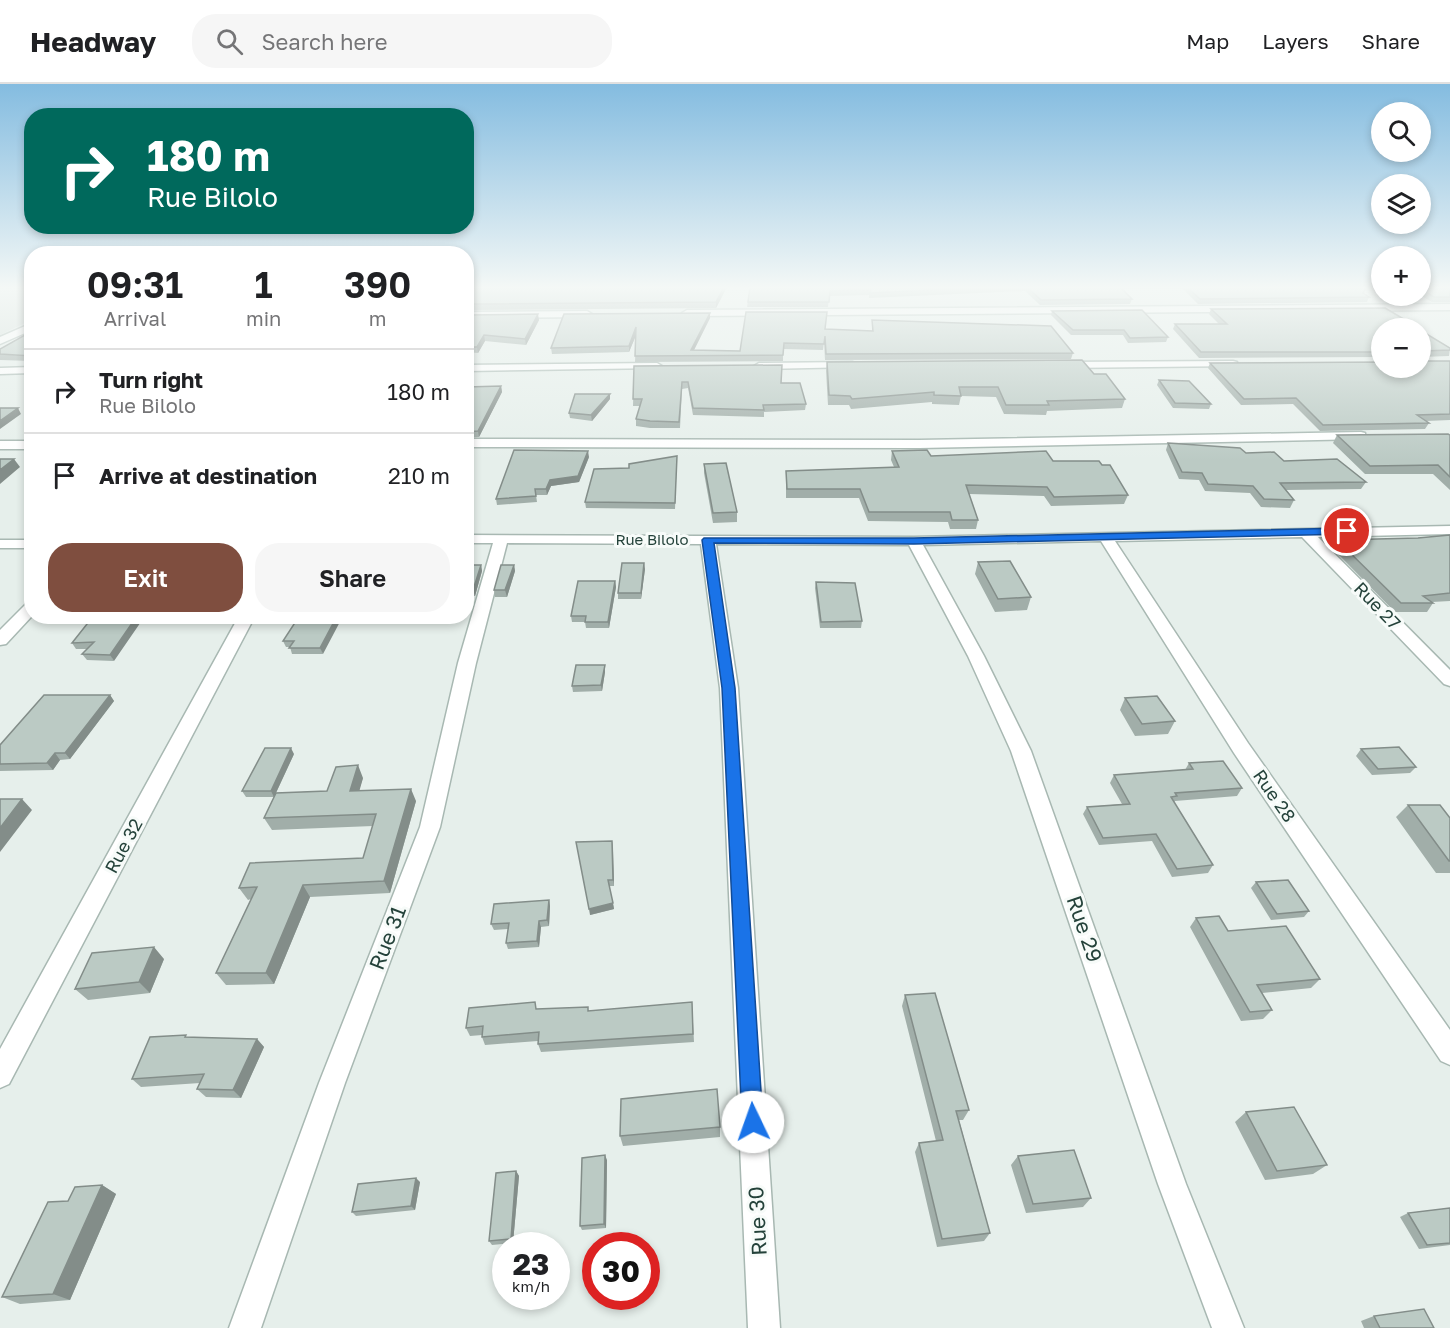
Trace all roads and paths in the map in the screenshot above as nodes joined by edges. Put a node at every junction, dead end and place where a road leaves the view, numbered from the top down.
1 (1247, 364) edge
2 (861, 365) edge
3 (1047, 365) edge
4 (670, 366) edge
5 (753, 366) edge
6 (474, 368) edge
7 (0, 370) edge
8 (24, 370) edge
9 (1379, 436) edge
10 (474, 443) edge
11 (0, 445) edge
12 (24, 445) edge
13 (1450, 530) edge
14 (1305, 532) junction
15 (1105, 536) junction
16 (474, 539) edge
17 (501, 539) junction
18 (708, 540) junction
19 (914, 541) junction
20 (0, 544) edge
21 (24, 544) edge
22 (24, 615) edge
23 (243, 624) edge
24 (0, 640) edge
25 (1450, 680) edge
26 (1450, 1052) edge
27 (0, 1075) edge
28 (245, 1328) edge
29 (764, 1328) edge
30 (1228, 1328) edge

1 - 3 street
2 - 5 street
4 - 6 street
7 - 8 street
9 - 10 street
11 - 12 street
13 - 14 street, Rue Bilolo
14 - 15 street, Rue Bilolo
14 - 25 street, Rue 27
15 - 19 street, Rue Bilolo
15 - 26 street, Rue 28
16 - 17 street, Rue Bilolo
17 - 18 street, Rue Bilolo
17 - 28 street, Rue 31
18 - 19 street, Rue Bilolo
18 - 29 street, Rue 30
19 - 30 street, Rue 29
20 - 21 street
22 - 24 street
23 - 27 street, Rue 32

